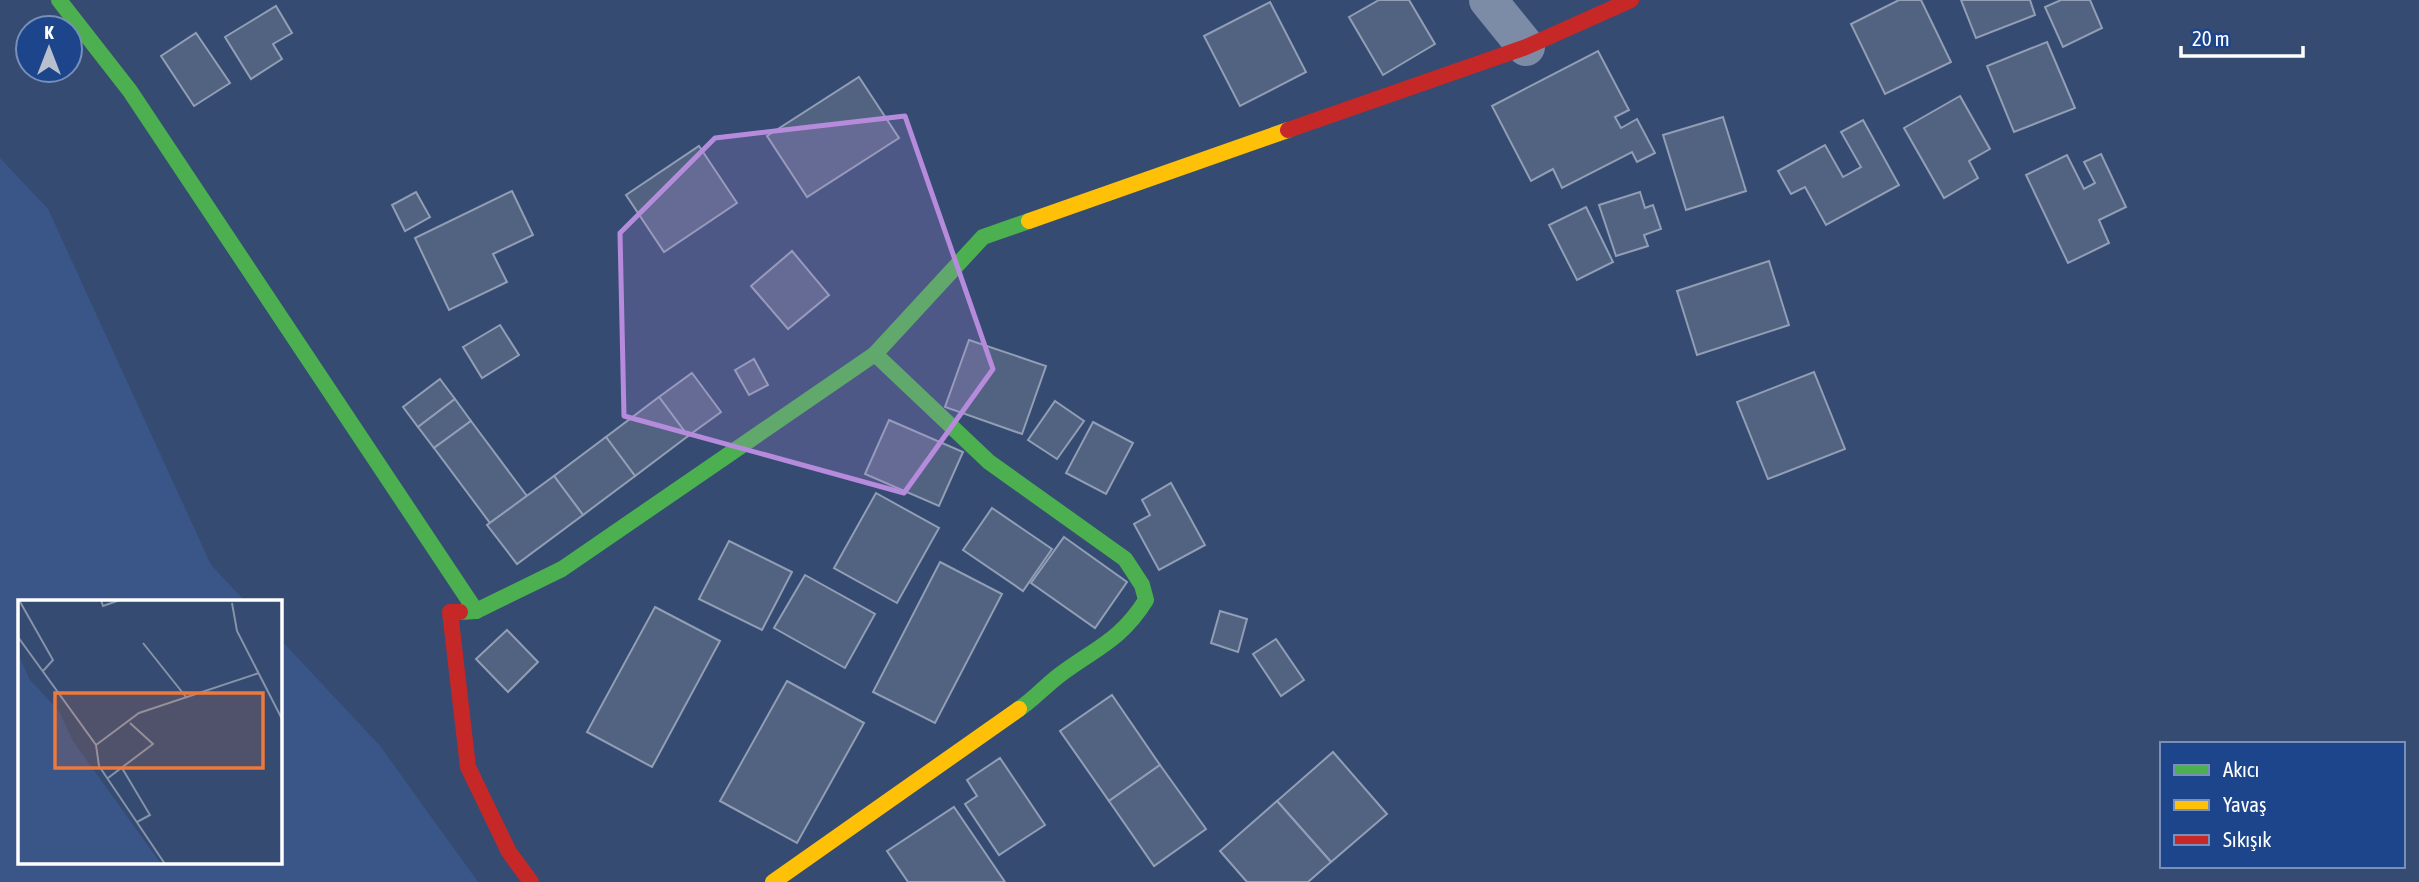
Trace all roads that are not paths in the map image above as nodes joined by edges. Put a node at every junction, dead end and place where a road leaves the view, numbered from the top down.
1 (59, 0) edge
2 (1488, 0) edge
3 (1631, 0) edge
4 (1526, 47) junction
5 (875, 354) junction
6 (477, 611) junction
7 (782, 879) edge
8 (531, 882) edge

1 - 6 street
2 - 4 street
3 - 4 street
4 - 5 street
5 - 6 street
5 - 7 street
6 - 8 street

